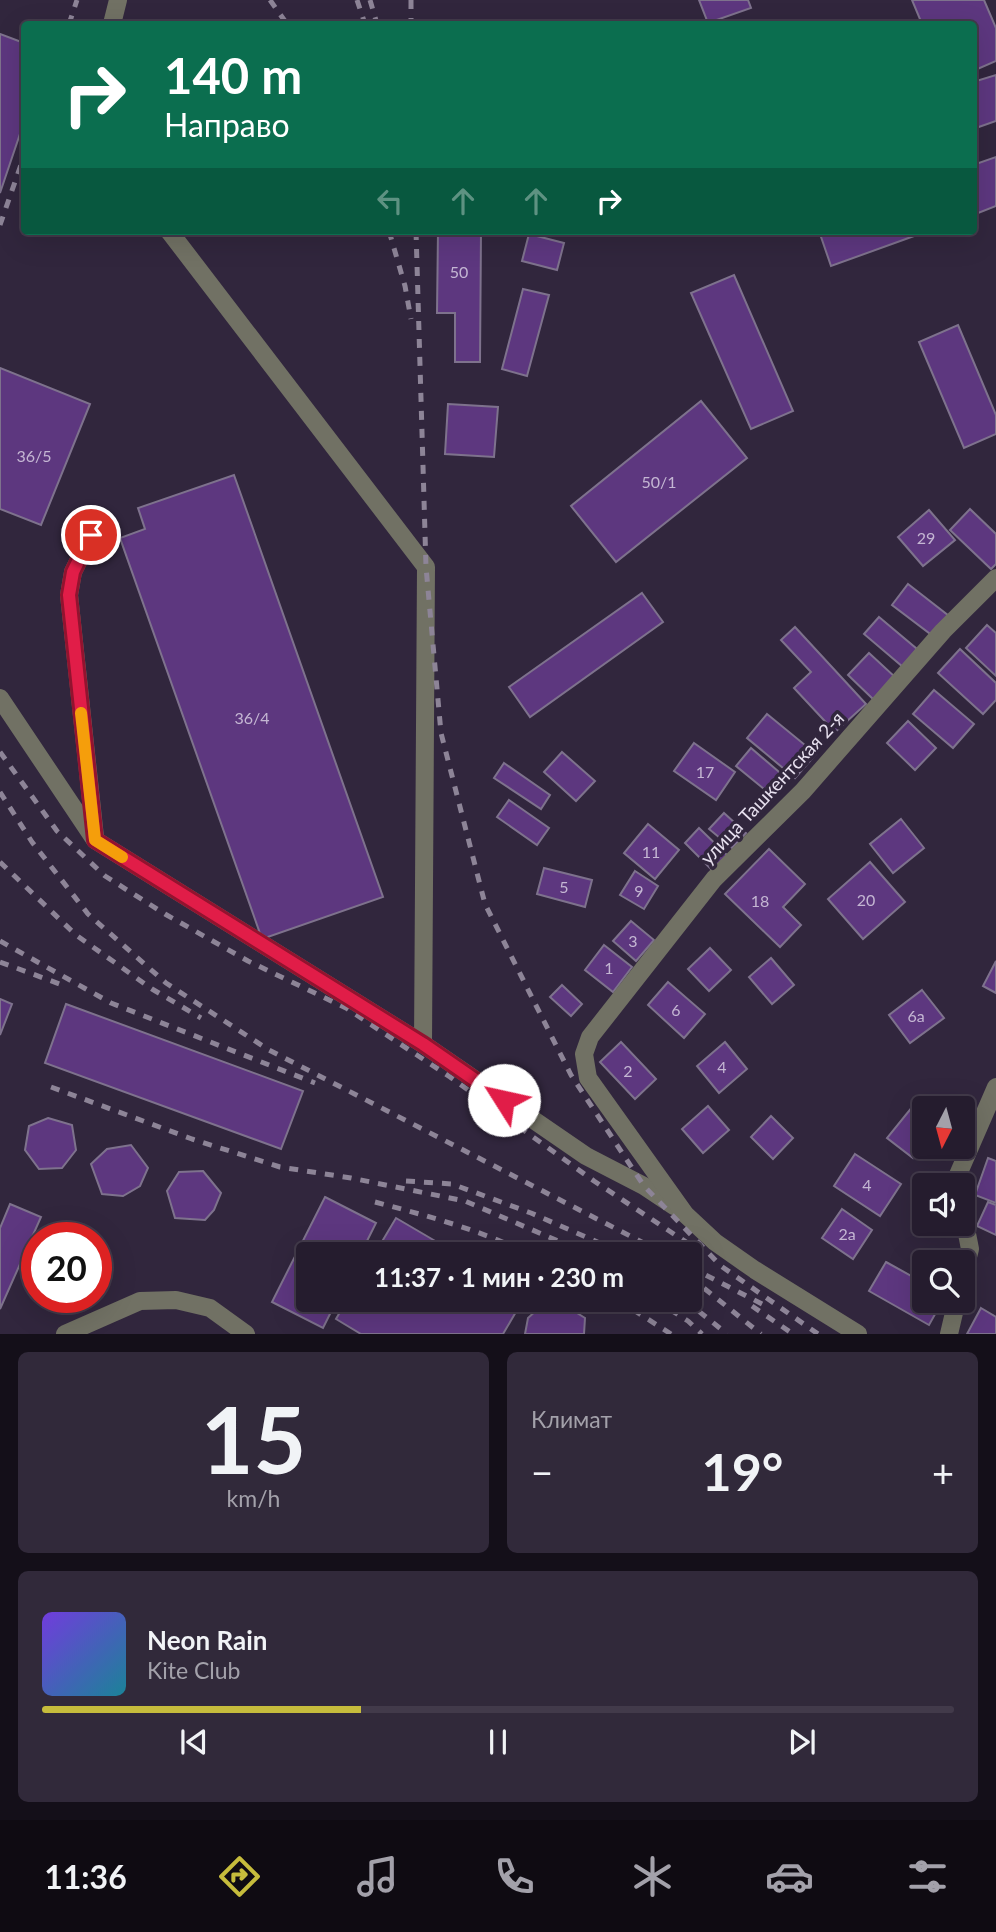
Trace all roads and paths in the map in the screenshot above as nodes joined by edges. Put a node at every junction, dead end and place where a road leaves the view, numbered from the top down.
1 (118, 0) edge
2 (113, 21) edge
3 (172, 235) edge
4 (91, 535) dead end
5 (996, 578) edge
6 (0, 698) edge
7 (95, 840) junction
8 (423, 1044) junction
9 (996, 1087) edge
10 (959, 1173) edge
11 (685, 1214) junction
12 (954, 1313) edge
13 (65, 1334) edge
14 (246, 1334) edge
15 (858, 1334) edge
16 (949, 1334) edge

1 - 2 street
3 - 8 street
4 - 7 street
5 - 11 street, улица Ташкентская 2-я
6 - 7 street
7 - 8 street
8 - 11 street
9 - 10 street
11 - 15 street
12 - 16 street
13 - 14 street

